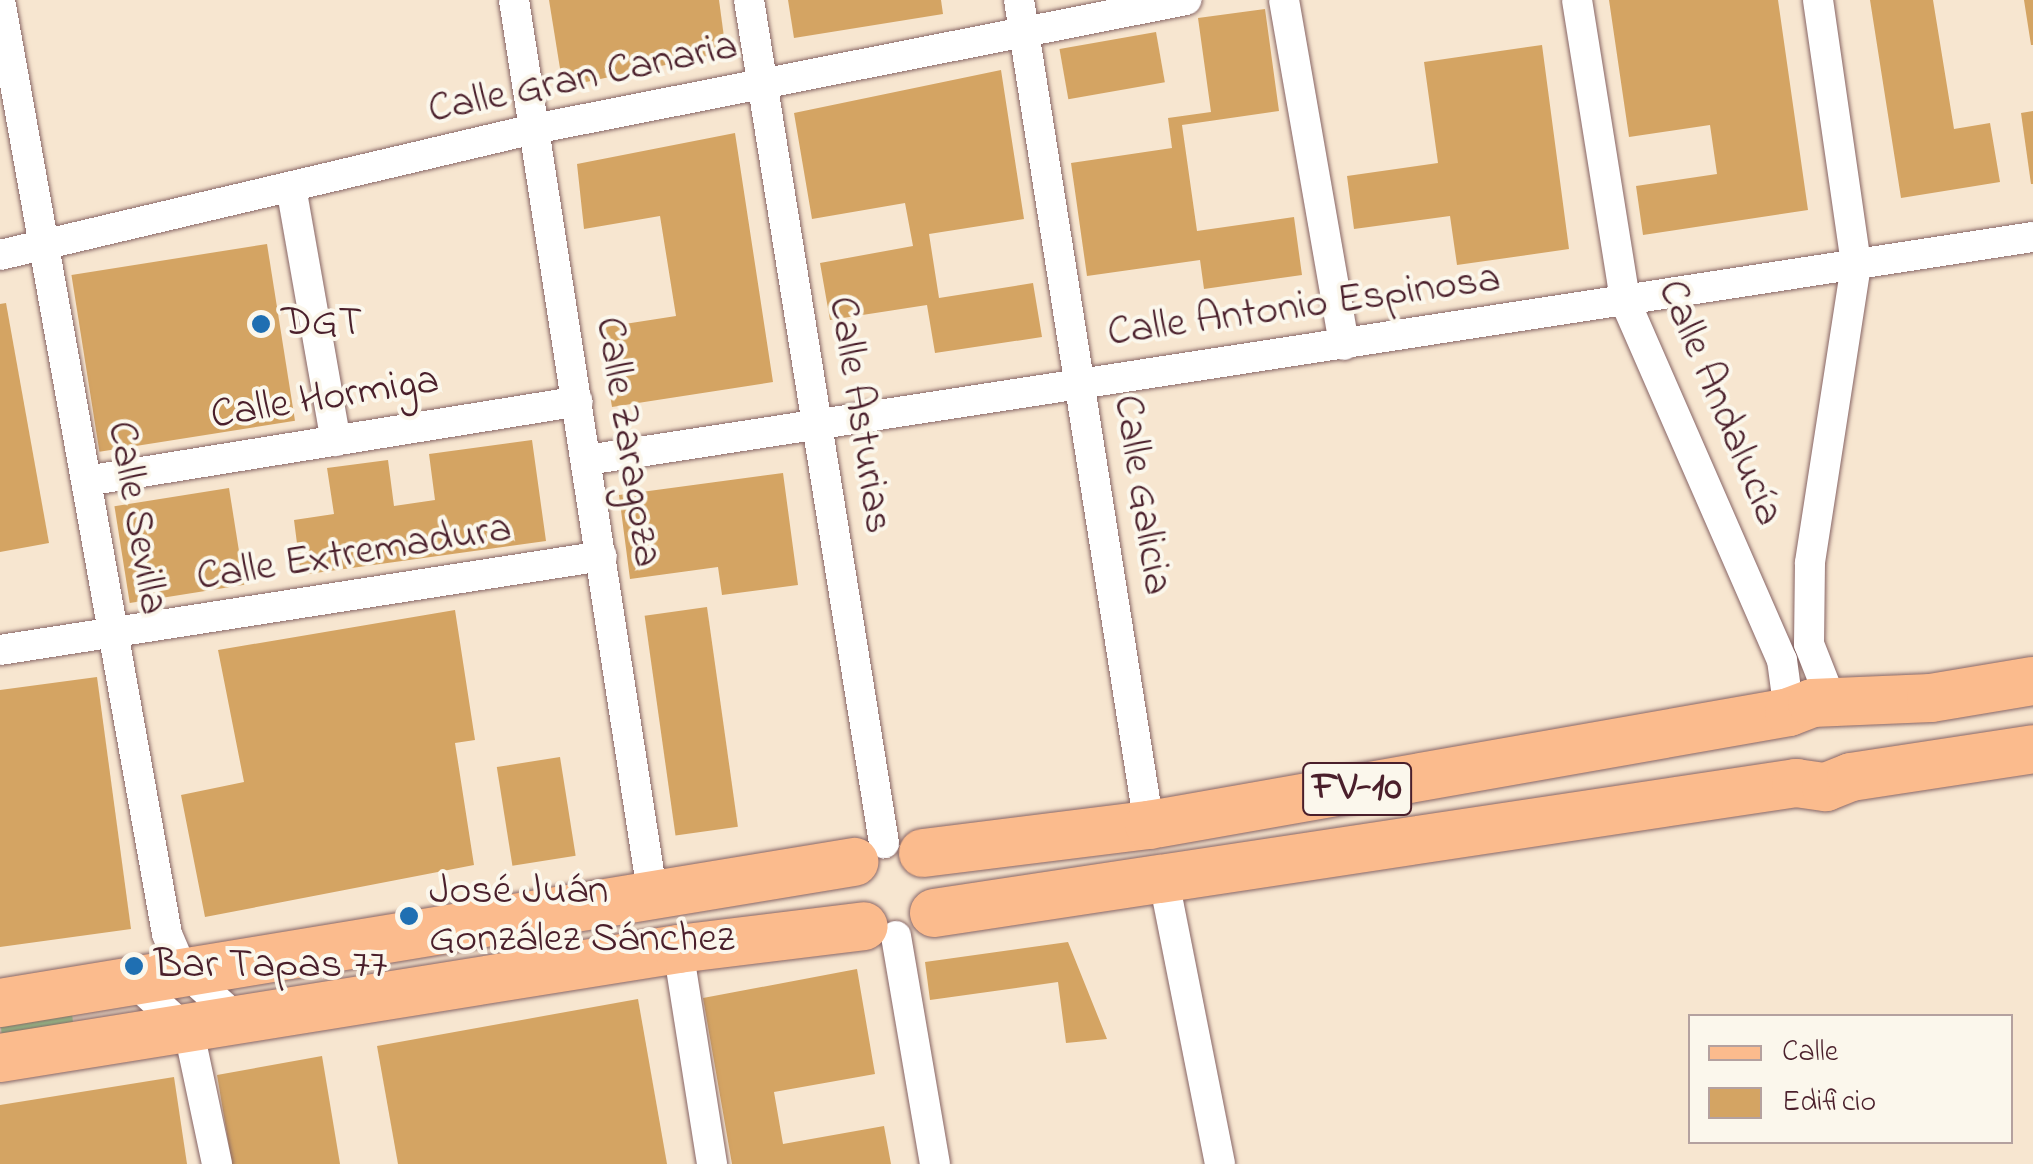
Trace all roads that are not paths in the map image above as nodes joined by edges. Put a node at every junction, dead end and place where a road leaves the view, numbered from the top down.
1 (0, 0) edge
2 (514, 0) edge
3 (748, 0) edge
4 (1019, 0) edge
5 (1186, 0) edge
6 (1284, 0) edge
7 (1577, 0) edge
8 (1818, 0) edge
9 (1024, 37) junction
10 (762, 85) junction
11 (534, 129) junction
12 (291, 187) junction
13 (2033, 237) edge
14 (44, 245) junction
15 (0, 255) edge
16 (1856, 265) junction
17 (1625, 301) junction
18 (1344, 345) junction
19 (1080, 382) junction
20 (578, 401) junction
21 (817, 424) junction
22 (336, 441) junction
23 (588, 460) junction
24 (86, 481) junction
25 (602, 556) junction
26 (113, 636) junction
27 (0, 650) edge
28 (2033, 681) edge
29 (1811, 709) junction
30 (2033, 748) edge
31 (1850, 777) junction
32 (1796, 783) junction
33 (1148, 825) junction
34 (887, 853) junction
35 (1164, 882) junction
36 (653, 898) junction
37 (898, 925) junction
38 (678, 949) junction
39 (182, 969) junction
40 (134, 982) junction
41 (0, 1004) edge
42 (242, 1023) junction
43 (189, 1032) junction
44 (0, 1058) edge
45 (217, 1164) edge
46 (712, 1164) edge
47 (934, 1164) edge
48 (1220, 1164) edge

1 - 14 street, Calle Sevilla
2 - 11 street, Calle Zaragoza
3 - 10 street, Calle Asturias
4 - 9 street, Calle Galicia
5 - 9 street, Calle Gran Canaria
6 - 18 street
7 - 17 street, Calle Andalucía
8 - 16 street
9 - 10 street, Calle Gran Canaria
9 - 19 street, Calle Galicia
10 - 11 street, Calle Gran Canaria
10 - 21 street, Calle Asturias
11 - 12 street, Calle Gran Canaria
11 - 20 street, Calle Zaragoza
12 - 14 street, Calle Gran Canaria
12 - 22 street
13 - 16 street, Calle Antonio Espinosa
14 - 15 street, Calle Gran Canaria
14 - 24 street, Calle Sevilla
16 - 17 street, Calle Antonio Espinosa
16 - 29 street
17 - 18 street, Calle Antonio Espinosa
17 - 29 street, Calle Andalucía
18 - 19 street, Calle Antonio Espinosa
19 - 21 street, Calle Antonio Espinosa
19 - 33 street, Calle Galicia
20 - 22 street, Calle Hormiga
20 - 23 street, Calle Zaragoza
21 - 23 street, Calle Antonio Espinosa
21 - 34 street, Calle Asturias
22 - 24 street, Calle Hormiga
23 - 25 street, Calle Zaragoza
24 - 26 street, Calle Sevilla
25 - 26 street, Calle Extremadura
25 - 36 street, Calle Zaragoza
26 - 27 street, Calle Extremadura
26 - 39 street, Calle Sevilla
28 - 29 main road, FV-10
29 - 31 main road
29 - 32 main road
29 - 33 main road, FV-10
30 - 31 main road, FV-10
31 - 32 main road, FV-10
32 - 35 main road, FV-10
33 - 34 main road, FV-10
34 - 36 main road, FV-10
34 - 37 main road
34 - 37 main road
35 - 37 main road, FV-10
35 - 48 street
36 - 39 main road, FV-10
37 - 38 main road, FV-10
37 - 47 street
38 - 42 main road, FV-10
38 - 46 street
39 - 40 main road, FV-10
39 - 42 street, Calle Sevilla
40 - 41 main road, FV-10
40 - 43 street
42 - 43 main road, FV-10
43 - 44 main road, FV-10
43 - 45 street

